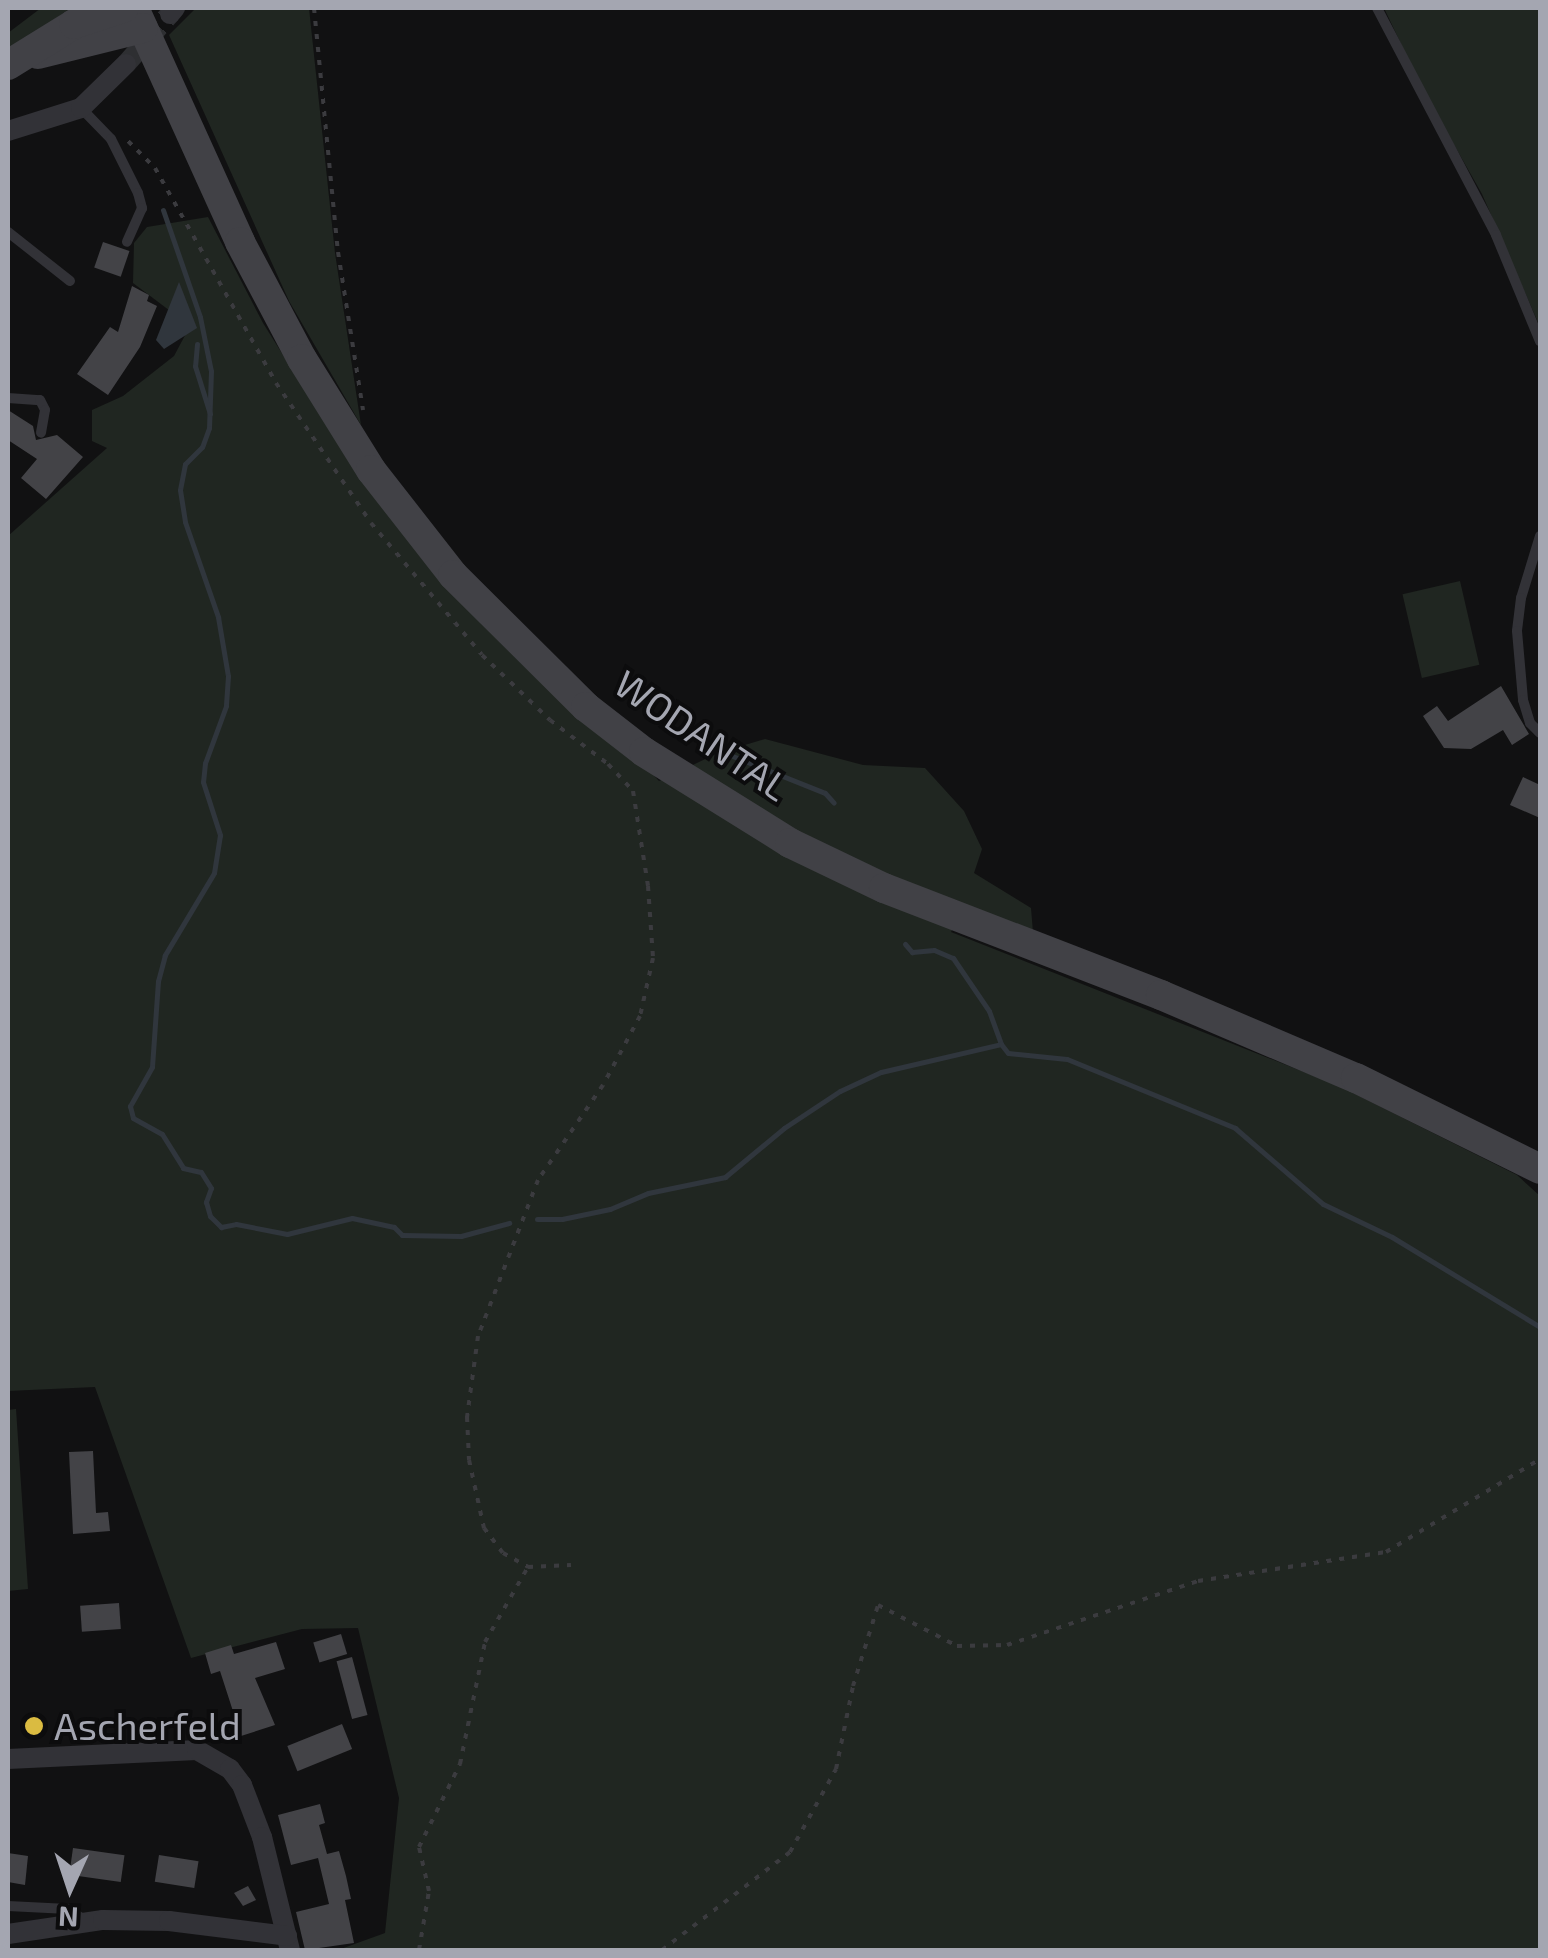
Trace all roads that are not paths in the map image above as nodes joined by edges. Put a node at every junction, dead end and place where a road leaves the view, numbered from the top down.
1 (1377, 8) edge
2 (133, 14) edge
3 (78, 16) edge
4 (19, 60) edge
5 (126, 64) tunnel mouth
6 (82, 108) junction
7 (8, 131) edge
8 (8, 232) edge
9 (128, 242) dead end
10 (70, 281) dead end
11 (1540, 341) edge
12 (8, 398) edge
13 (41, 433) dead end
14 (1540, 536) edge
15 (1540, 733) edge
16 (1540, 1170) edge
17 (8, 1758) edge
18 (8, 1906) edge
19 (87, 1922) junction
20 (8, 1934) edge
21 (288, 1943) edge

1 - 11 lane
2 - 3 main road
2 - 4 main road
2 - 16 main road, WODANTAL
3 - 4 main road
5 - 6 street
6 - 7 street
6 - 9 lane
8 - 10 lane
12 - 13 lane
14 - 15 lane
17 - 21 street
18 - 19 lane
19 - 20 street
19 - 21 street

